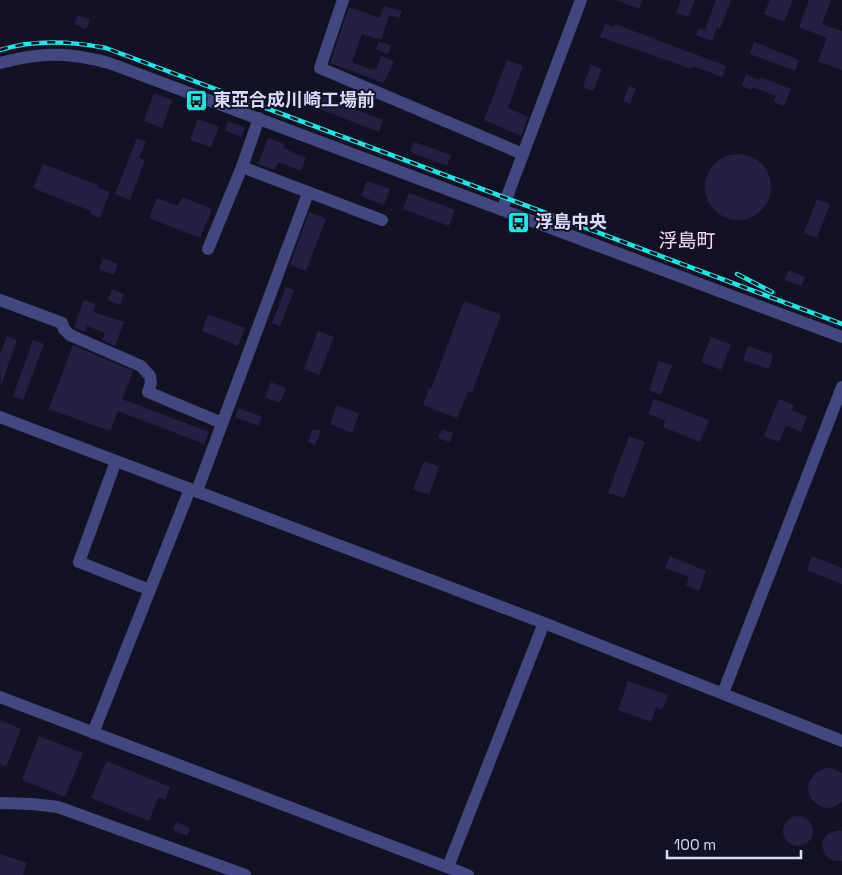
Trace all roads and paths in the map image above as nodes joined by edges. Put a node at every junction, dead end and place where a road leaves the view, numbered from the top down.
1 (343, 0) edge
2 (581, 0) edge
3 (0, 63) edge
4 (259, 118) junction
5 (523, 154) junction
6 (242, 167) junction
7 (308, 193) junction
8 (502, 210) junction
9 (382, 220) dead end
10 (208, 249) dead end
11 (0, 300) edge
12 (842, 337) edge
13 (842, 387) edge
14 (1, 421) edge
15 (222, 423) junction
16 (116, 461) junction
17 (193, 490) junction
18 (150, 590) junction
19 (544, 623) junction
20 (723, 693) junction
21 (0, 698) edge
22 (93, 733) junction
23 (842, 741) edge
24 (0, 803) edge
25 (448, 867) junction
26 (245, 875) edge
27 (468, 875) edge

1 - 5 street
2 - 5 street
3 - 4 street
4 - 6 street
4 - 8 street
5 - 8 street
6 - 7 street
6 - 10 street
7 - 9 street
7 - 15 street
8 - 12 street
11 - 15 street
13 - 20 street
14 - 16 street
15 - 17 street
16 - 17 street
16 - 18 street
17 - 18 street
17 - 19 street
18 - 22 street
19 - 20 street
19 - 25 street
20 - 23 street
21 - 22 street
22 - 25 street
24 - 26 street
25 - 27 street

